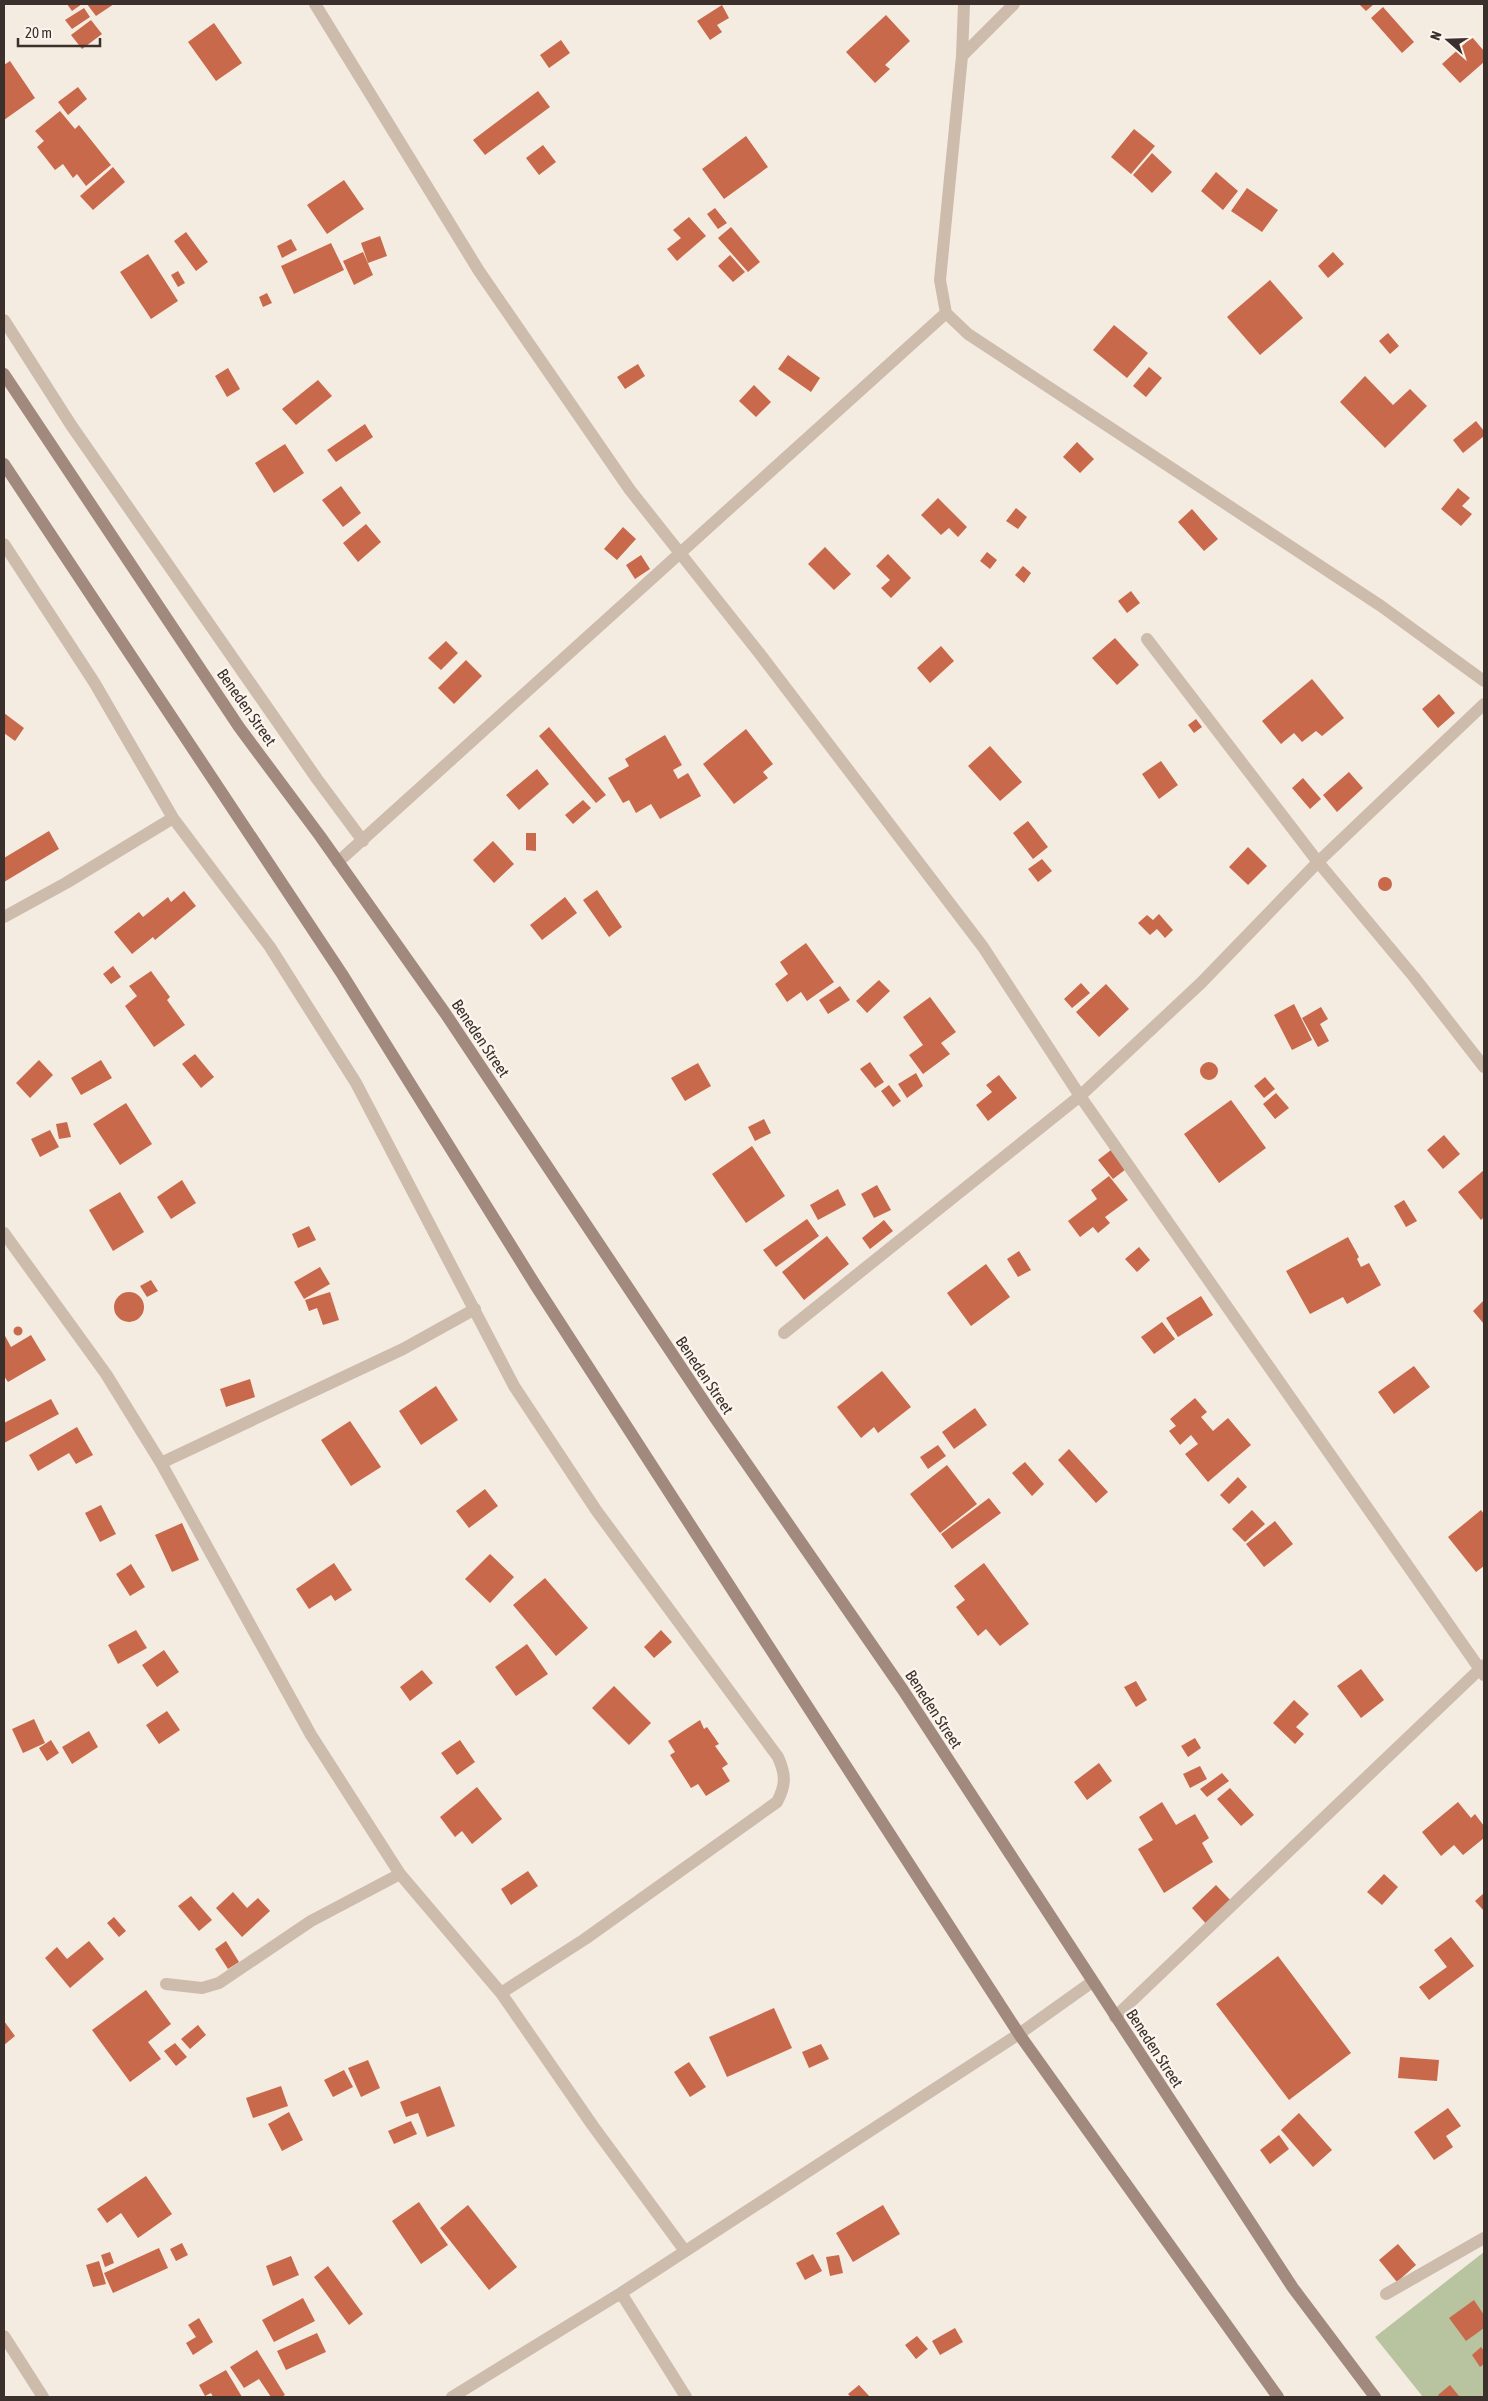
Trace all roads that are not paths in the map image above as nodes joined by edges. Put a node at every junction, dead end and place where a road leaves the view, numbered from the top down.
1 (315, 4) edge
2 (964, 4) edge
3 (1014, 4) edge
4 (962, 56) junction
5 (946, 313) junction
6 (4, 320) edge
7 (4, 374) edge
8 (4, 464) edge
9 (4, 544) edge
10 (680, 552) junction
11 (1147, 639) dead end
12 (1484, 681) edge
13 (1484, 704) edge
14 (173, 818) junction
15 (363, 841) junction
16 (338, 862) junction
17 (1318, 862) junction
18 (4, 917) edge
19 (1484, 1067) edge
20 (1080, 1096) junction
21 (4, 1232) edge
22 (475, 1309) junction
23 (784, 1333) dead end
24 (161, 1463) junction
25 (1483, 1670) edge
26 (400, 1874) junction
27 (1092, 1982) junction
28 (166, 1984) dead end
29 (501, 1993) junction
30 (1115, 2017) junction
31 (1019, 2034) junction
32 (1484, 2238) edge
33 (685, 2251) junction
34 (621, 2294) junction
35 (1386, 2294) dead end
36 (4, 2336) edge
37 (43, 2397) edge
38 (452, 2397) edge
39 (686, 2397) edge
40 (1278, 2397) edge
41 (1375, 2397) edge

1 - 10 street
2 - 4 street
3 - 4 street
4 - 5 street
5 - 10 street
5 - 12 street
6 - 15 street
7 - 16 main road, Beneden Street
8 - 31 main road
9 - 14 street
10 - 15 street
10 - 20 street
11 - 17 street
13 - 17 street
14 - 18 street
14 - 22 street
15 - 16 street
16 - 27 main road, Beneden Street
17 - 19 street
17 - 20 street
20 - 23 street
20 - 25 street
21 - 24 street
22 - 24 street
22 - 29 street
24 - 26 street
25 - 30 street
26 - 28 street
26 - 29 street
27 - 30 main road, Beneden Street
27 - 31 street
29 - 33 street
30 - 41 main road, Beneden Street
31 - 33 street
31 - 40 main road
32 - 35 street
33 - 34 street
34 - 38 street
34 - 39 street
36 - 37 street

